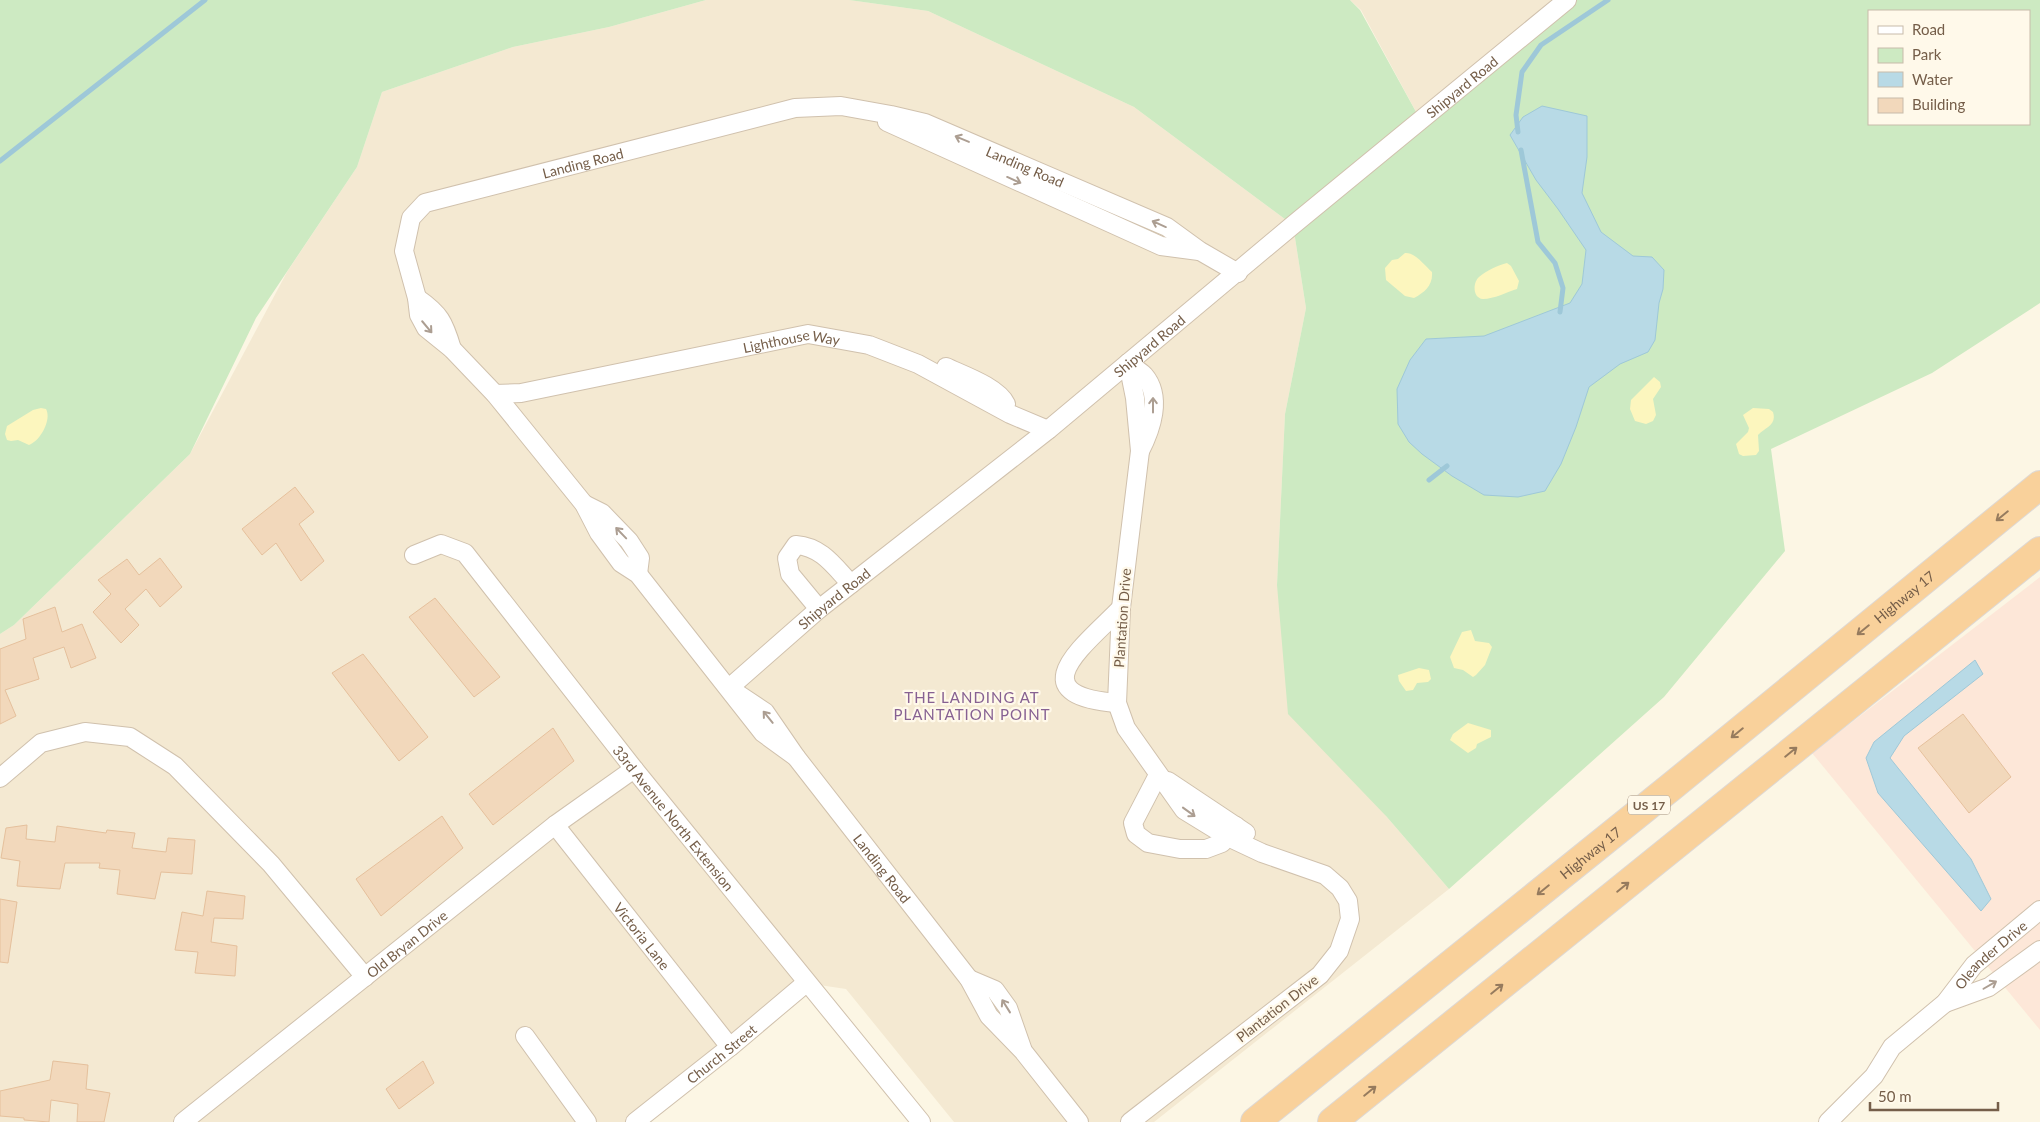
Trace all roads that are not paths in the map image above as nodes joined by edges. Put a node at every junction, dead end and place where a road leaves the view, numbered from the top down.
1 (1567, 0) edge
2 (841, 106) junction
3 (1062, 182) junction
4 (1054, 198) junction
5 (1200, 251) junction
6 (1238, 272) junction
7 (1128, 364) junction
8 (494, 394) junction
9 (1048, 430) junction
10 (2040, 485) edge
11 (2040, 551) edge
12 (414, 555) dead end
13 (851, 584) junction
14 (1121, 608) junction
15 (819, 609) junction
16 (729, 688) junction
17 (1117, 703) junction
18 (634, 769) junction
19 (1158, 775) junction
20 (0, 778) edge
21 (554, 825) junction
22 (1232, 832) junction
23 (2040, 910) edge
24 (2040, 950) edge
25 (365, 977) junction
26 (806, 983) junction
27 (1944, 1003) junction
28 (525, 1036) dead end
29 (730, 1047) junction
30 (184, 1122) edge
31 (587, 1122) edge
32 (635, 1122) edge
33 (921, 1122) edge
34 (1079, 1122) edge
35 (1130, 1122) edge
36 (1255, 1122) edge
37 (1332, 1122) edge
38 (1828, 1122) edge

1 - 6 street, Shipyard Road
3 -> 2 street, Landing Road
2 -> 4 street, Landing Road
2 - 8 street, Landing Road
3 - 4 street
5 -> 3 street, Landing Road
4 - 5 street, Landing Road
5 - 6 street, Landing Road
6 - 7 street, Shipyard Road
7 - 9 street, Shipyard Road
7 - 14 street, Plantation Drive
8 - 9 street, Lighthouse Way
8 - 16 street, Landing Road
9 - 13 street, Shipyard Road
10 -> 36 highway, Highway 17 / US 17
37 -> 11 highway
12 - 18 street, 33rd Avenue North Extension
13 - 15 street, Shipyard Road
13 - 15 street
14 - 17 street, Plantation Drive
14 - 17 street
15 - 16 street, Shipyard Road
16 - 34 street, Landing Road
17 - 19 street, Plantation Drive
18 - 21 street, Old Bryan Drive
18 - 26 street, 33rd Avenue North Extension
19 - 22 street, Plantation Drive
19 - 22 street
20 - 25 street
21 - 25 street, Old Bryan Drive
21 - 29 street, Victoria Lane
22 - 35 street, Plantation Drive
23 - 27 street, Oleander Drive
27 -> 24 street, Oleander Drive
25 - 30 street, Old Bryan Drive
26 - 29 street, Church Street
26 - 33 street, 33rd Avenue North Extension
27 - 38 street, Oleander Drive
28 - 31 street
29 - 32 street, Church Street

